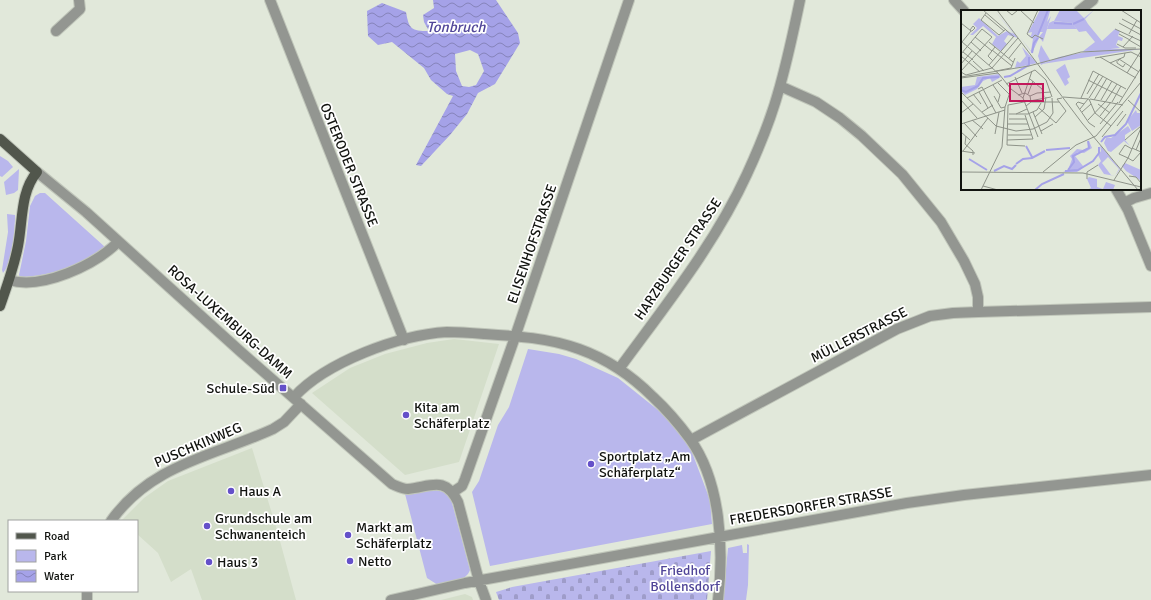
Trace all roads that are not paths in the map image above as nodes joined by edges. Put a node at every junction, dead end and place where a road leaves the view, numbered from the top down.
1 (80, 0) edge
2 (270, 0) edge
3 (629, 0) edge
4 (800, 0) edge
5 (954, 0) edge
6 (1093, 0) edge
7 (963, 10) edge
8 (1081, 10) edge
9 (56, 30) dead end
10 (780, 86) junction
11 (0, 139) edge
12 (37, 172) junction
13 (1117, 190) edge
14 (1151, 193) edge
15 (1124, 203) junction
16 (118, 242) junction
17 (1151, 266) edge
18 (9, 280) junction
19 (0, 306) edge
20 (1151, 307) edge
21 (978, 312) junction
22 (515, 337) junction
23 (404, 340) junction
24 (619, 369) junction
25 (297, 401) junction
26 (691, 440) junction
27 (1151, 475) edge
28 (453, 492) junction
29 (112, 520) edge
30 (720, 537) junction
31 (479, 581) junction
32 (391, 600) edge
33 (486, 600) edge
34 (718, 600) edge

1 - 9 street
2 - 23 street, OSTERODER STRASSE
3 - 22 street, ELISENHOFSTRASSE
4 - 10 street, HARZBURGER STRASSE
5 - 7 street
6 - 8 street
10 - 21 street
10 - 24 street, HARZBURGER STRASSE
11 - 12 main road, ROSA-LUXEMBURG-DAMM
12 - 16 street, ROSA-LUXEMBURG-DAMM
12 - 18 main road
13 - 15 street
14 - 15 street
15 - 17 street
16 - 18 street
16 - 25 street, ROSA-LUXEMBURG-DAMM
18 - 19 main road
20 - 21 street, MÜLLERSTRASSE
21 - 26 street, MÜLLERSTRASSE
22 - 23 street, PUSCHKINWEG
22 - 24 street, PUSCHKINWEG
22 - 28 street, ELISENHOFSTRASSE
23 - 25 street, PUSCHKINWEG
24 - 26 street, PUSCHKINWEG
25 - 28 street, ROSA-LUXEMBURG-DAMM
25 - 29 street, PUSCHKINWEG
26 - 30 street, PUSCHKINWEG
27 - 30 street, FREDERSDORFER STRASSE
28 - 31 street
30 - 31 street, FREDERSDORFER STRASSE
30 - 34 street, PUSCHKINWEG
31 - 32 street, FREDERSDORFER STRASSE
31 - 33 street

